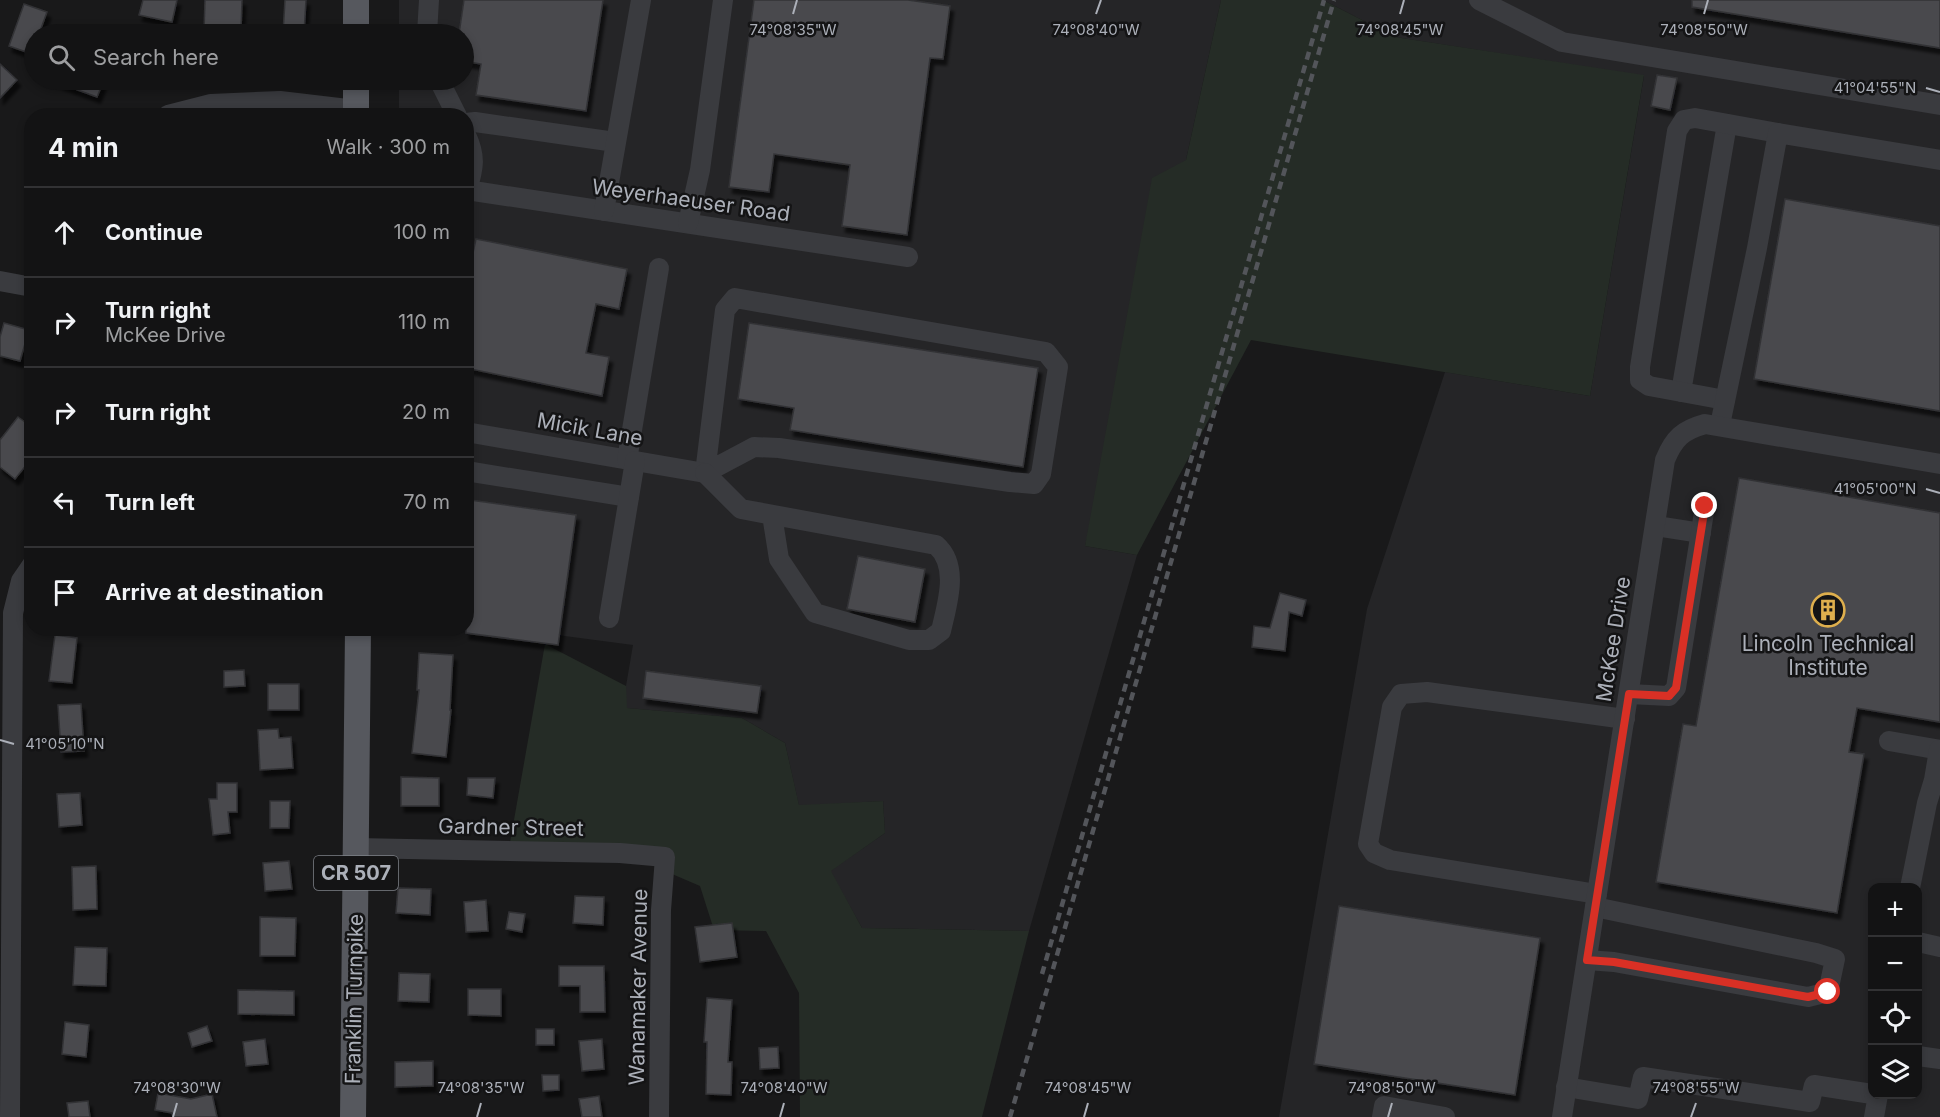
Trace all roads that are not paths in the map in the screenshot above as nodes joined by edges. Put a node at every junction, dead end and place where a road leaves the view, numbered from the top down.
1 (356, 0) edge
2 (429, 0) edge
3 (641, 0) edge
4 (723, 0) edge
5 (1479, 0) edge
6 (356, 24) edge
7 (428, 24) edge
8 (356, 90) edge
9 (444, 90) edge
10 (1940, 105) edge
11 (195, 108) edge
12 (324, 108) edge
13 (356, 108) edge
14 (453, 108) edge
15 (474, 122) edge
16 (1727, 124) junction
17 (1778, 133) junction
18 (615, 142) junction
19 (1940, 160) edge
20 (474, 191) edge
21 (604, 211) junction
22 (688, 223) junction
23 (908, 256) dead end
24 (659, 268) dead end
25 (0, 281) edge
26 (24, 286) edge
27 (1681, 392) junction
28 (1725, 400) junction
29 (1720, 426) junction
30 (474, 434) edge
31 (631, 460) junction
32 (1940, 464) edge
33 (474, 472) edge
34 (705, 473) junction
35 (629, 497) junction
36 (1705, 506) dead end
37 (772, 515) junction
38 (1656, 526) junction
39 (1701, 533) junction
40 (24, 577) edge
41 (609, 618) dead end
42 (358, 636) edge
43 (1629, 694) junction
44 (1625, 719) junction
45 (1889, 741) dead end
46 (1940, 750) edge
47 (1936, 788) edge
48 (356, 848) junction
49 (665, 857) joint
50 (1911, 883) edge
51 (1596, 900) junction
52 (1922, 943) edge
53 (1940, 947) edge
54 (1587, 960) junction
55 (1922, 1057) edge
56 (1940, 1059) edge
57 (1566, 1087) junction
58 (1868, 1094) edge
59 (1875, 1099) edge
60 (10, 1117) edge
61 (353, 1117) edge
62 (660, 1117) edge
63 (1382, 1117) edge
64 (1445, 1117) edge
65 (1562, 1117) edge
66 (1874, 1117) edge

1 - 6 main road
2 - 7 street
3 - 18 street
4 - 22 street
5 - 10 street
8 - 13 main road
9 - 14 street
11 - 12 street
15 - 18 street
16 - 17 street
16 - 27 street
16 - 27 street
17 - 19 street
17 - 28 street
18 - 21 street
20 - 21 street, Weyerhaeuser Road
21 - 22 street, Weyerhaeuser Road
22 - 23 street, Weyerhaeuser Road
24 - 31 street
25 - 26 street
27 - 28 street
28 - 29 street
29 - 32 street, McKee Drive
29 - 38 street, McKee Drive
30 - 31 street, Micik Lane
31 - 34 street, Micik Lane
31 - 35 street
33 - 35 street
34 - 34 street
34 - 37 street
35 - 41 street
36 - 39 street
37 - 37 street
38 - 39 street
38 - 43 street, McKee Drive
39 - 43 street
40 - 60 street
42 - 48 main road, Franklin Turnpike / CR 507
43 - 44 street, McKee Drive
44 - 51 street, McKee Drive
44 - 51 street
45 - 46 street
46 - 47 street
47 - 50 street
48 - 49 street, Gardner Street
48 - 61 main road, Franklin Turnpike / CR 507
49 - 62 street, Wanamaker Avenue
51 - 54 street, McKee Drive
51 - 54 street
52 - 53 street
54 - 57 street, McKee Drive
55 - 56 street
57 - 58 street
57 - 65 street, McKee Drive
59 - 66 street
63 - 64 street

